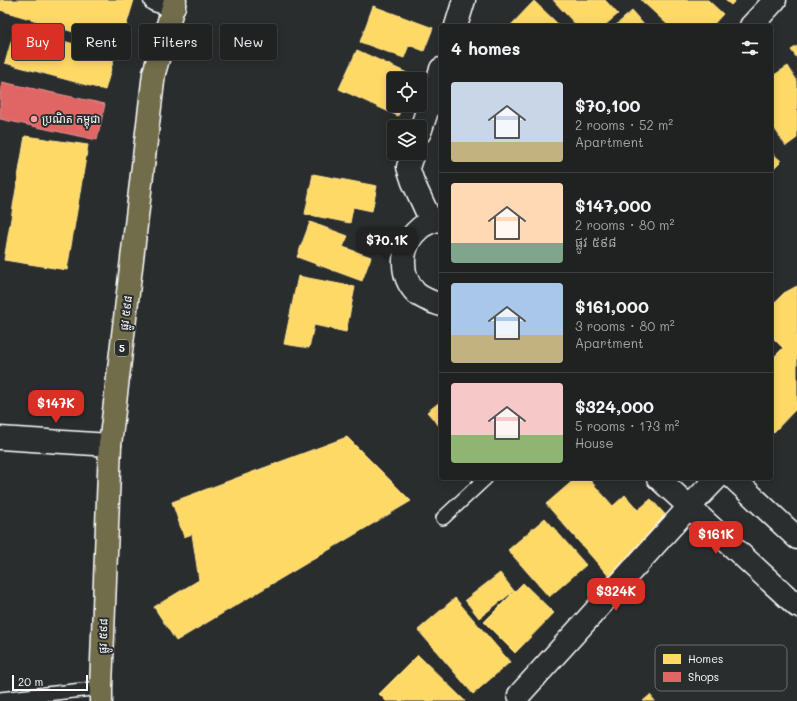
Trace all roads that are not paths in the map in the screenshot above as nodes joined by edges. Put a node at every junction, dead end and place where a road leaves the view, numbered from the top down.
1 (464, 0) edge
2 (774, 0) edge
3 (168, 2) edge
4 (457, 24) edge
5 (752, 24) edge
6 (439, 76) edge
7 (424, 120) edge
8 (410, 160) edge
9 (436, 220) edge
10 (439, 304) edge
11 (0, 438) edge
12 (110, 444) junction
13 (484, 480) edge
14 (660, 480) edge
15 (715, 480) edge
16 (735, 480) edge
17 (689, 507) junction
18 (443, 518) dead end
19 (797, 538) edge
20 (797, 606) edge
21 (101, 694) edge
22 (518, 695) dead end
23 (0, 699) edge

1 - 4 street
2 - 5 street
3 - 12 main road, ផ្លូវ ៥៩៨ / 5
6 - 7 street
8 - 9 street
9 - 10 street
11 - 12 street
12 - 21 main road, ផ្លូវ ៥៩៨ / 5
13 - 18 lane
14 - 17 street
15 - 17 street
16 - 19 street
17 - 20 street
17 - 22 street
21 - 23 lane

